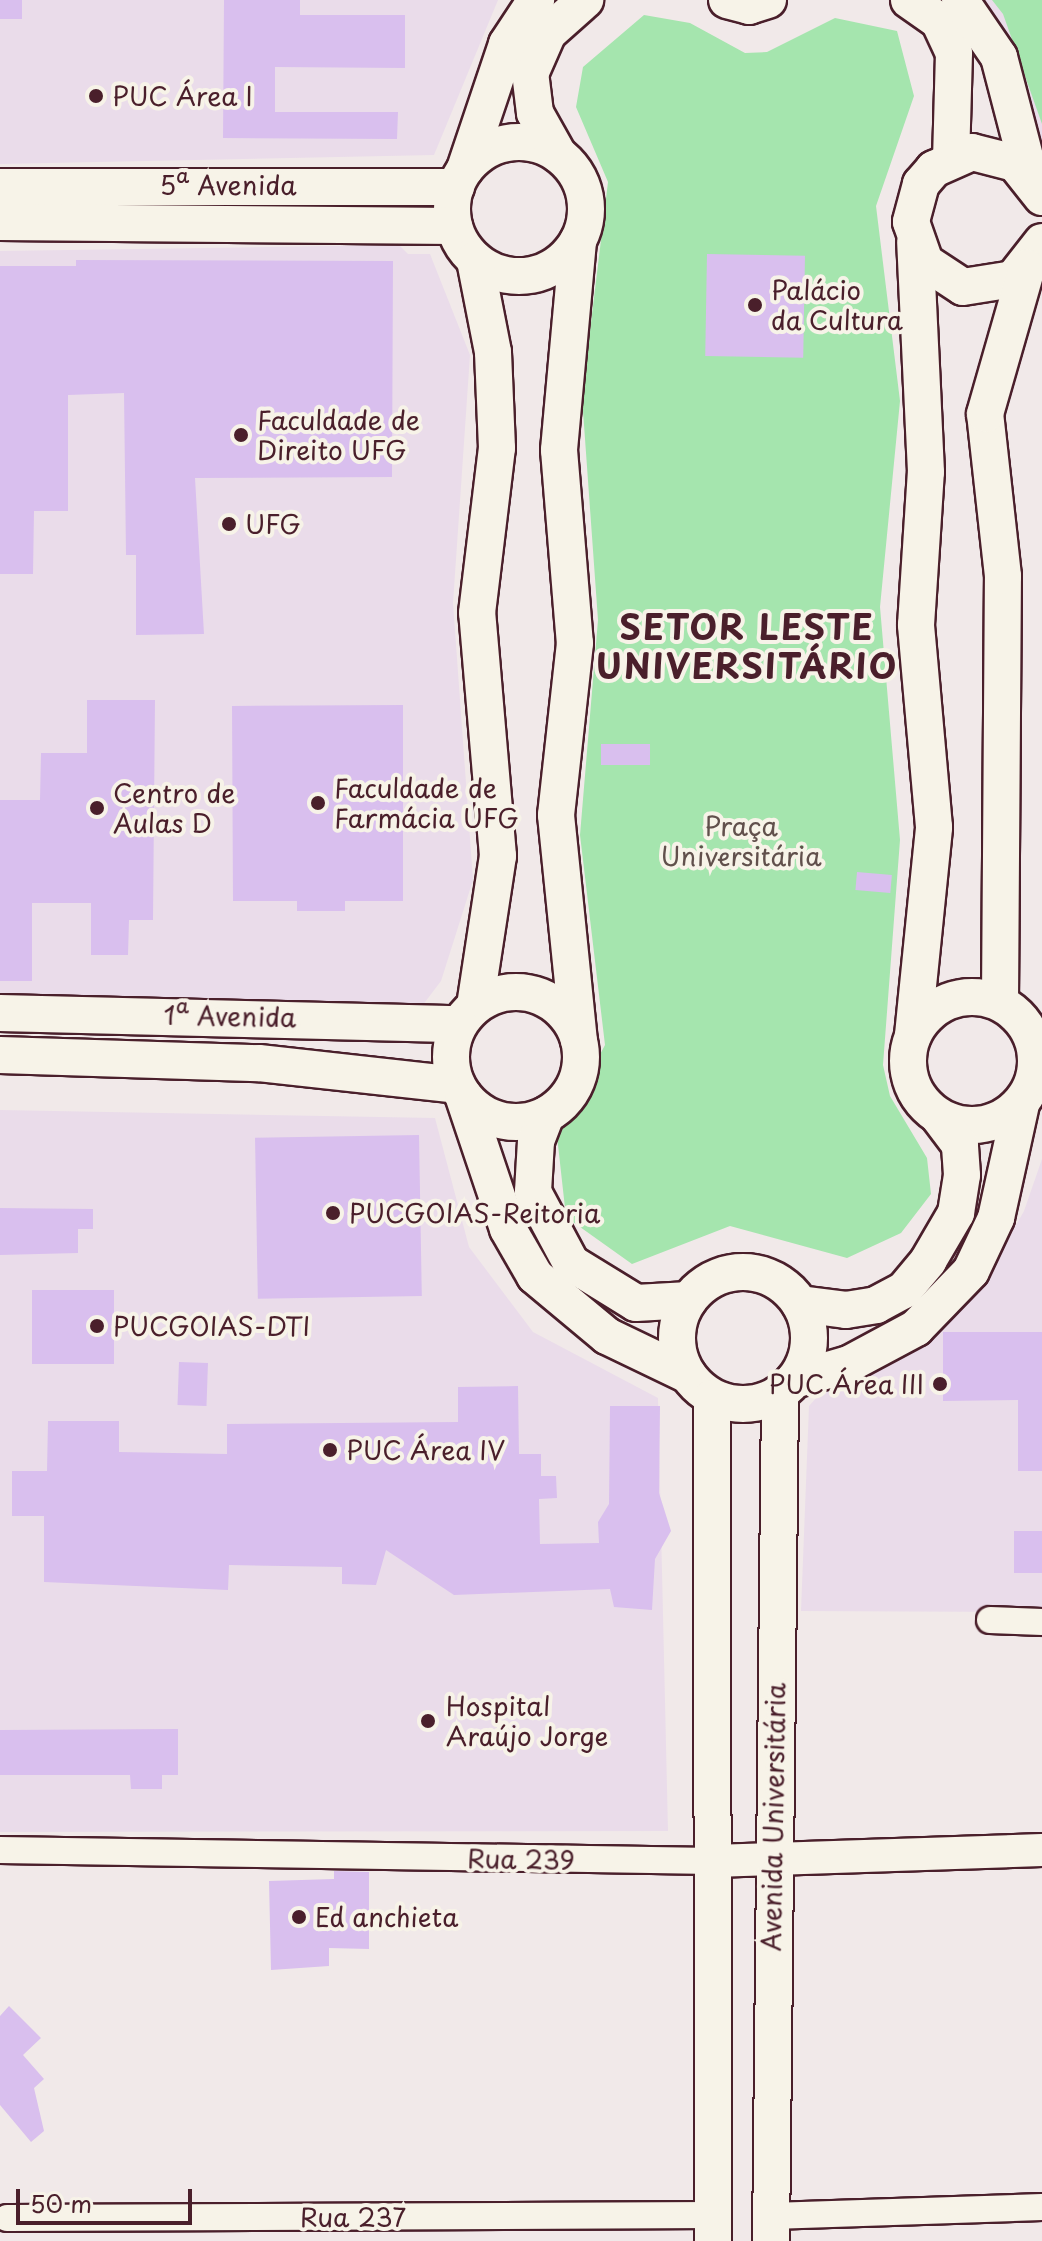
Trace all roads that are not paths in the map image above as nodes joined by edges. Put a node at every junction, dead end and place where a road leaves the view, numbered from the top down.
1 (536, 0) edge
2 (585, 0) edge
3 (727, 0) edge
4 (768, 0) edge
5 (909, 0) edge
6 (960, 0) edge
7 (558, 154) junction
8 (951, 158) junction
9 (461, 178) junction
10 (1038, 186) edge
11 (0, 187) edge
12 (0, 222) edge
13 (454, 226) junction
14 (578, 241) junction
15 (915, 242) junction
16 (1038, 252) edge
17 (475, 260) junction
18 (1000, 1000) junction
19 (0, 1013) edge
20 (467, 1015) junction
21 (1037, 1034) edge
22 (913, 1035) junction
23 (579, 1040) junction
24 (0, 1055) edge
25 (457, 1086) junction
26 (1031, 1095) edge
27 (546, 1115) junction
28 (938, 1116) junction
29 (689, 1300) junction
30 (800, 1304) junction
31 (700, 1387) junction
32 (787, 1387) junction
33 (990, 1620) dead end
34 (1042, 1622) edge
35 (0, 1850) edge
36 (1042, 1850) edge
37 (713, 1861) junction
38 (772, 1863) junction
39 (1042, 2207) edge
40 (2, 2217) edge
41 (713, 2228) edge
42 (771, 2228) edge

1 - 9 main road
2 - 7 main road
3 - 4 main road
5 - 8 main road
6 - 10 main road
7 - 9 main road
7 - 14 main road
8 - 10 main road
8 - 15 main road
9 - 11 main road, 5ª Avenida
9 - 13 main road
12 - 13 main road, 5ª Avenida
13 - 17 main road
14 - 17 main road
14 - 23 main road
15 - 16 main road
15 - 22 main road
16 - 18 main road
17 - 20 main road
18 - 21 main road
18 - 22 main road
19 - 20 main road, 1ª Avenida
20 - 23 main road
20 - 25 main road
21 - 26 main road
22 - 28 main road
23 - 27 main road
24 - 25 main road, 1ª Avenida
25 - 27 main road
25 - 31 main road
26 - 28 main road
26 - 32 main road
27 - 29 main road
28 - 30 main road
29 - 30 main road
29 - 31 main road
30 - 32 main road
31 - 32 main road
31 - 37 main road
32 - 38 main road, Avenida Universitária
33 - 34 street
35 - 37 street, Rua 239
36 - 38 street, Rua 239
37 - 38 street, Rua 239
37 - 41 main road
38 - 42 main road, Avenida Universitária
39 - 42 street
40 - 41 street, Rua 237

